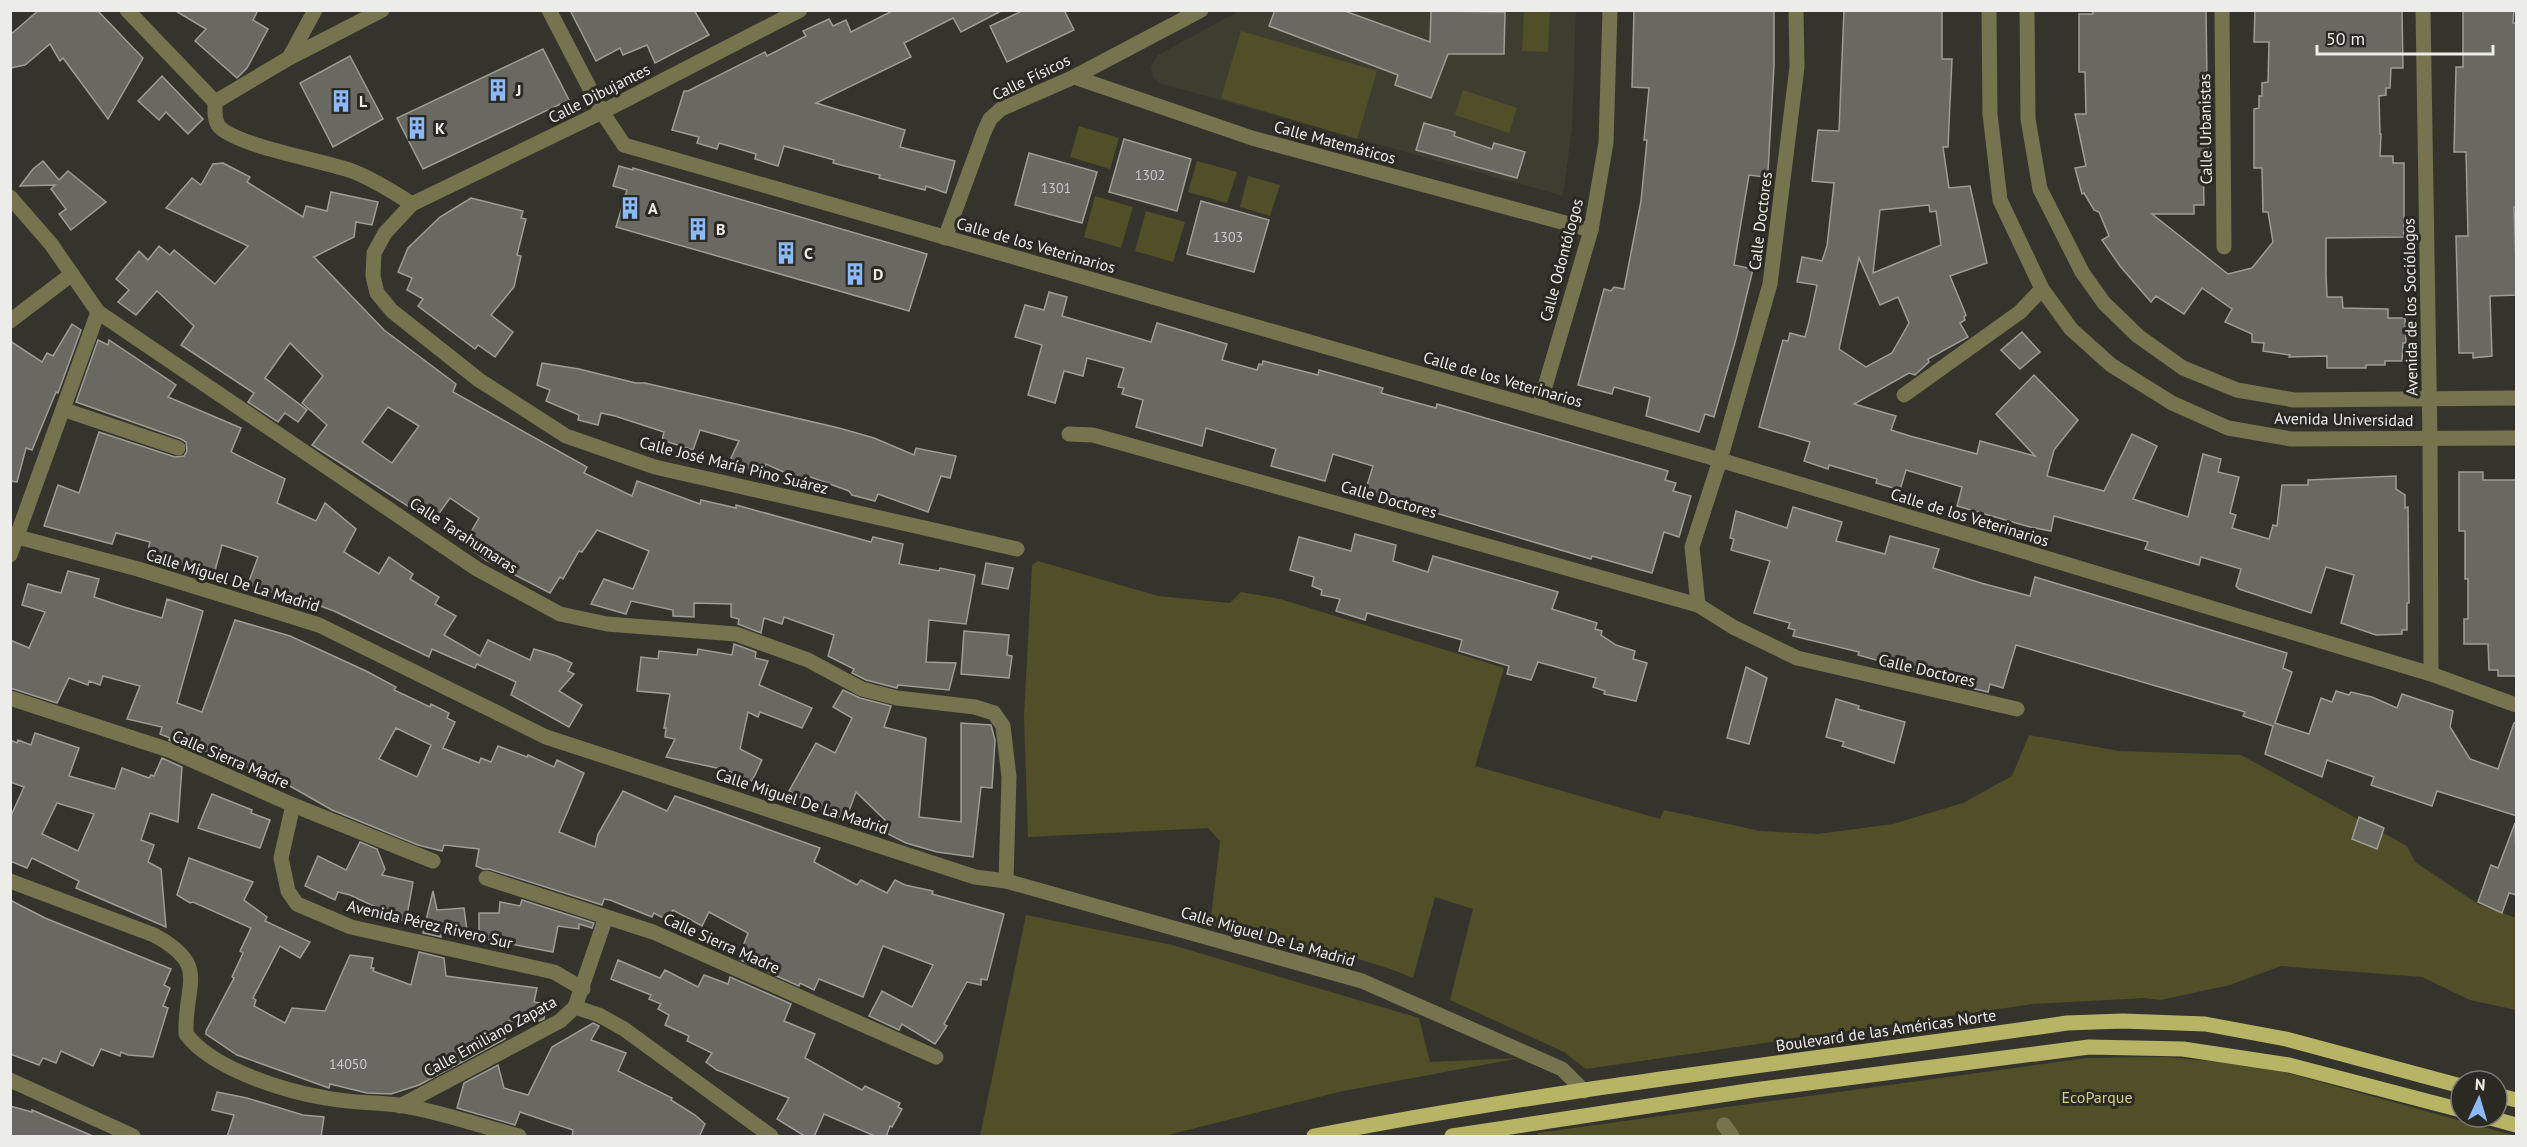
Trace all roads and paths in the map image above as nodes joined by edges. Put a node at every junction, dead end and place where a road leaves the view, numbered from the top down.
1 (127, 10) edge
2 (315, 10) edge
3 (382, 10) edge
4 (549, 10) edge
5 (800, 10) edge
6 (1201, 10) edge
7 (1610, 10) edge
8 (1796, 10) edge
9 (1989, 10) edge
10 (2027, 10) edge
11 (2222, 10) edge
12 (2422, 10) edge
13 (289, 58) junction
14 (1074, 77) junction
15 (215, 102) junction
16 (602, 112) junction
17 (10, 197) edge
18 (412, 204) junction
19 (1591, 230) junction
20 (945, 238) junction
21 (2224, 247) dead end
22 (72, 274) junction
23 (2042, 289) junction
24 (98, 312) junction
25 (10, 321) edge
26 (1904, 395) dead end
27 (2517, 398) edge
28 (2429, 399) junction
29 (1539, 407) junction
30 (65, 410) junction
31 (1069, 434) dead end
32 (2430, 438) junction
33 (2517, 438) edge
34 (178, 448) dead end
35 (1720, 460) junction
36 (14, 536) edge
37 (1017, 549) dead end
38 (10, 555) edge
39 (1698, 605) junction
40 (2432, 675) junction
41 (10, 698) edge
42 (2517, 705) edge
43 (2017, 709) dead end
44 (293, 806) junction
45 (433, 861) dead end
46 (486, 878) dead end
47 (10, 881) edge
48 (1006, 881) junction
49 (606, 917) junction
50 (583, 989) junction
51 (575, 1008) junction
52 (936, 1057) dead end
53 (10, 1080) edge
54 (2449, 1083) edge
55 (1584, 1091) junction
56 (400, 1106) junction
57 (2449, 1107) edge
58 (134, 1137) edge
59 (519, 1137) edge
60 (771, 1137) edge
61 (1314, 1137) edge
62 (1452, 1137) edge

1 - 15 street
2 - 13 street
3 - 13 street
4 - 16 street, Calle de los Veterinarios
5 - 16 street, Calle Dibujantes
6 - 14 street, Calle Físicos
7 - 19 street, Calle Odontólogos
8 - 35 street, Calle Doctores
9 - 23 street, Avenida Universidad
10 - 28 street, Avenida Universidad
11 - 21 street, Calle Urbanistas
12 - 28 street, Avenida de los Sociólogos
13 - 15 street
14 - 19 street, Calle Matemáticos
14 - 20 street, Calle Físicos
15 - 18 street
16 - 18 street, Calle Dibujantes
16 - 20 street, Calle de los Veterinarios
17 - 22 street, Calle Tarahumaras
18 - 37 street, Calle José María Pino Suárez
19 - 29 street, Calle Odontólogos
20 - 29 street, Calle de los Veterinarios
22 - 24 street, Calle Tarahumaras
22 - 25 street
23 - 26 street
23 - 32 street, Avenida Universidad
24 - 30 street
24 - 48 street, Calle Tarahumaras
27 - 28 street, Avenida Universidad
28 - 32 street, Avenida de los Sociólogos
29 - 35 street, Calle de los Veterinarios
30 - 34 street
30 - 36 street
31 - 39 street, Calle Doctores
32 - 33 street, Avenida Universidad
32 - 40 street, Avenida de los Sociólogos
35 - 39 street, Calle Doctores
35 - 40 street, Calle de los Veterinarios
36 - 38 street
36 - 48 street, Calle Miguel De La Madrid
39 - 43 street, Calle Doctores
40 - 42 street, Calle de los Veterinarios
41 - 44 street, Calle Sierra Madre
44 - 45 street, Calle Sierra Madre
44 - 50 street, Avenida Pérez Rivero Sur
46 - 49 street, Calle Sierra Madre
47 - 56 street
48 - 55 street, Calle Miguel De La Madrid
49 - 50 street, Calle Emiliano Zapata
49 - 52 street, Calle Sierra Madre
50 - 51 street, Calle Emiliano Zapata
51 - 56 street, Calle Emiliano Zapata
51 - 60 street
53 - 58 street
54 - 55 main road, Boulevard de las Américas Norte
55 - 61 main road, Boulevard de las Américas Norte
56 - 59 street
57 - 62 main road

